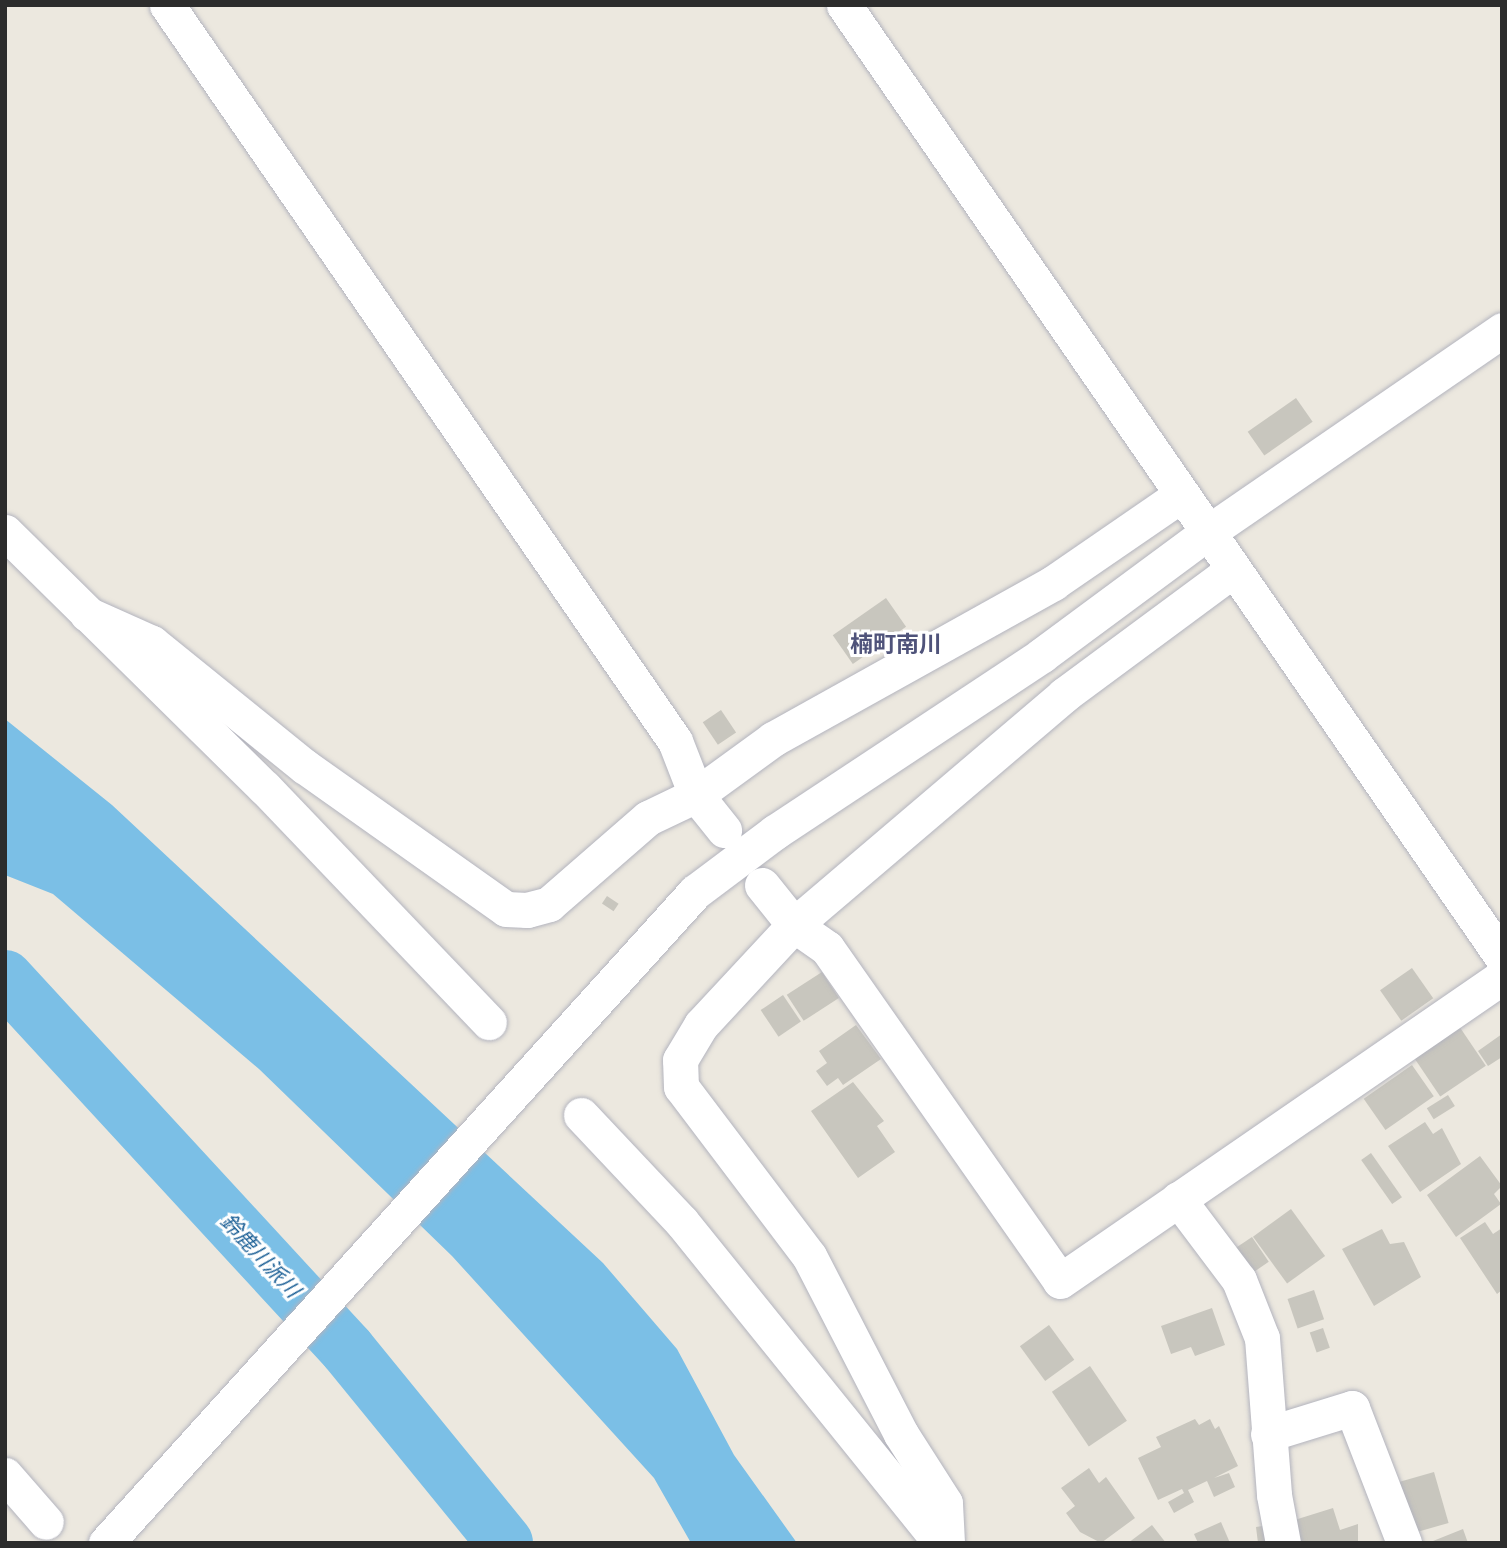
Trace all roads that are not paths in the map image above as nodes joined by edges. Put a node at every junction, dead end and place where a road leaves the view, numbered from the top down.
1 (167, 5) edge
2 (844, 5) edge
3 (1502, 330) edge
4 (1181, 495) junction
5 (5, 532) edge
6 (1207, 533) junction
7 (1233, 570) junction
8 (87, 614) junction
9 (696, 794) junction
10 (724, 830) dead end
11 (762, 885) dead end
12 (794, 925) junction
13 (1502, 957) edge
14 (1502, 977) edge
15 (489, 1022) dead end
16 (581, 1115) dead end
17 (1178, 1199) junction
18 (1268, 1434) junction
19 (5, 1475) edge
20 (46, 1522) dead end
21 (106, 1543) edge
22 (941, 1543) edge
23 (947, 1543) edge
24 (1283, 1543) edge
25 (1404, 1543) edge

1 - 9 street
2 - 4 street
3 - 6 street
4 - 6 street
4 - 9 street
5 - 8 street
6 - 7 street
6 - 21 street
7 - 12 street
7 - 13 street
8 - 9 street
8 - 15 street
9 - 10 street
11 - 12 street
12 - 17 street
12 - 23 street
14 - 17 street
16 - 22 street
17 - 18 street
18 - 24 street
18 - 25 street
19 - 20 street

